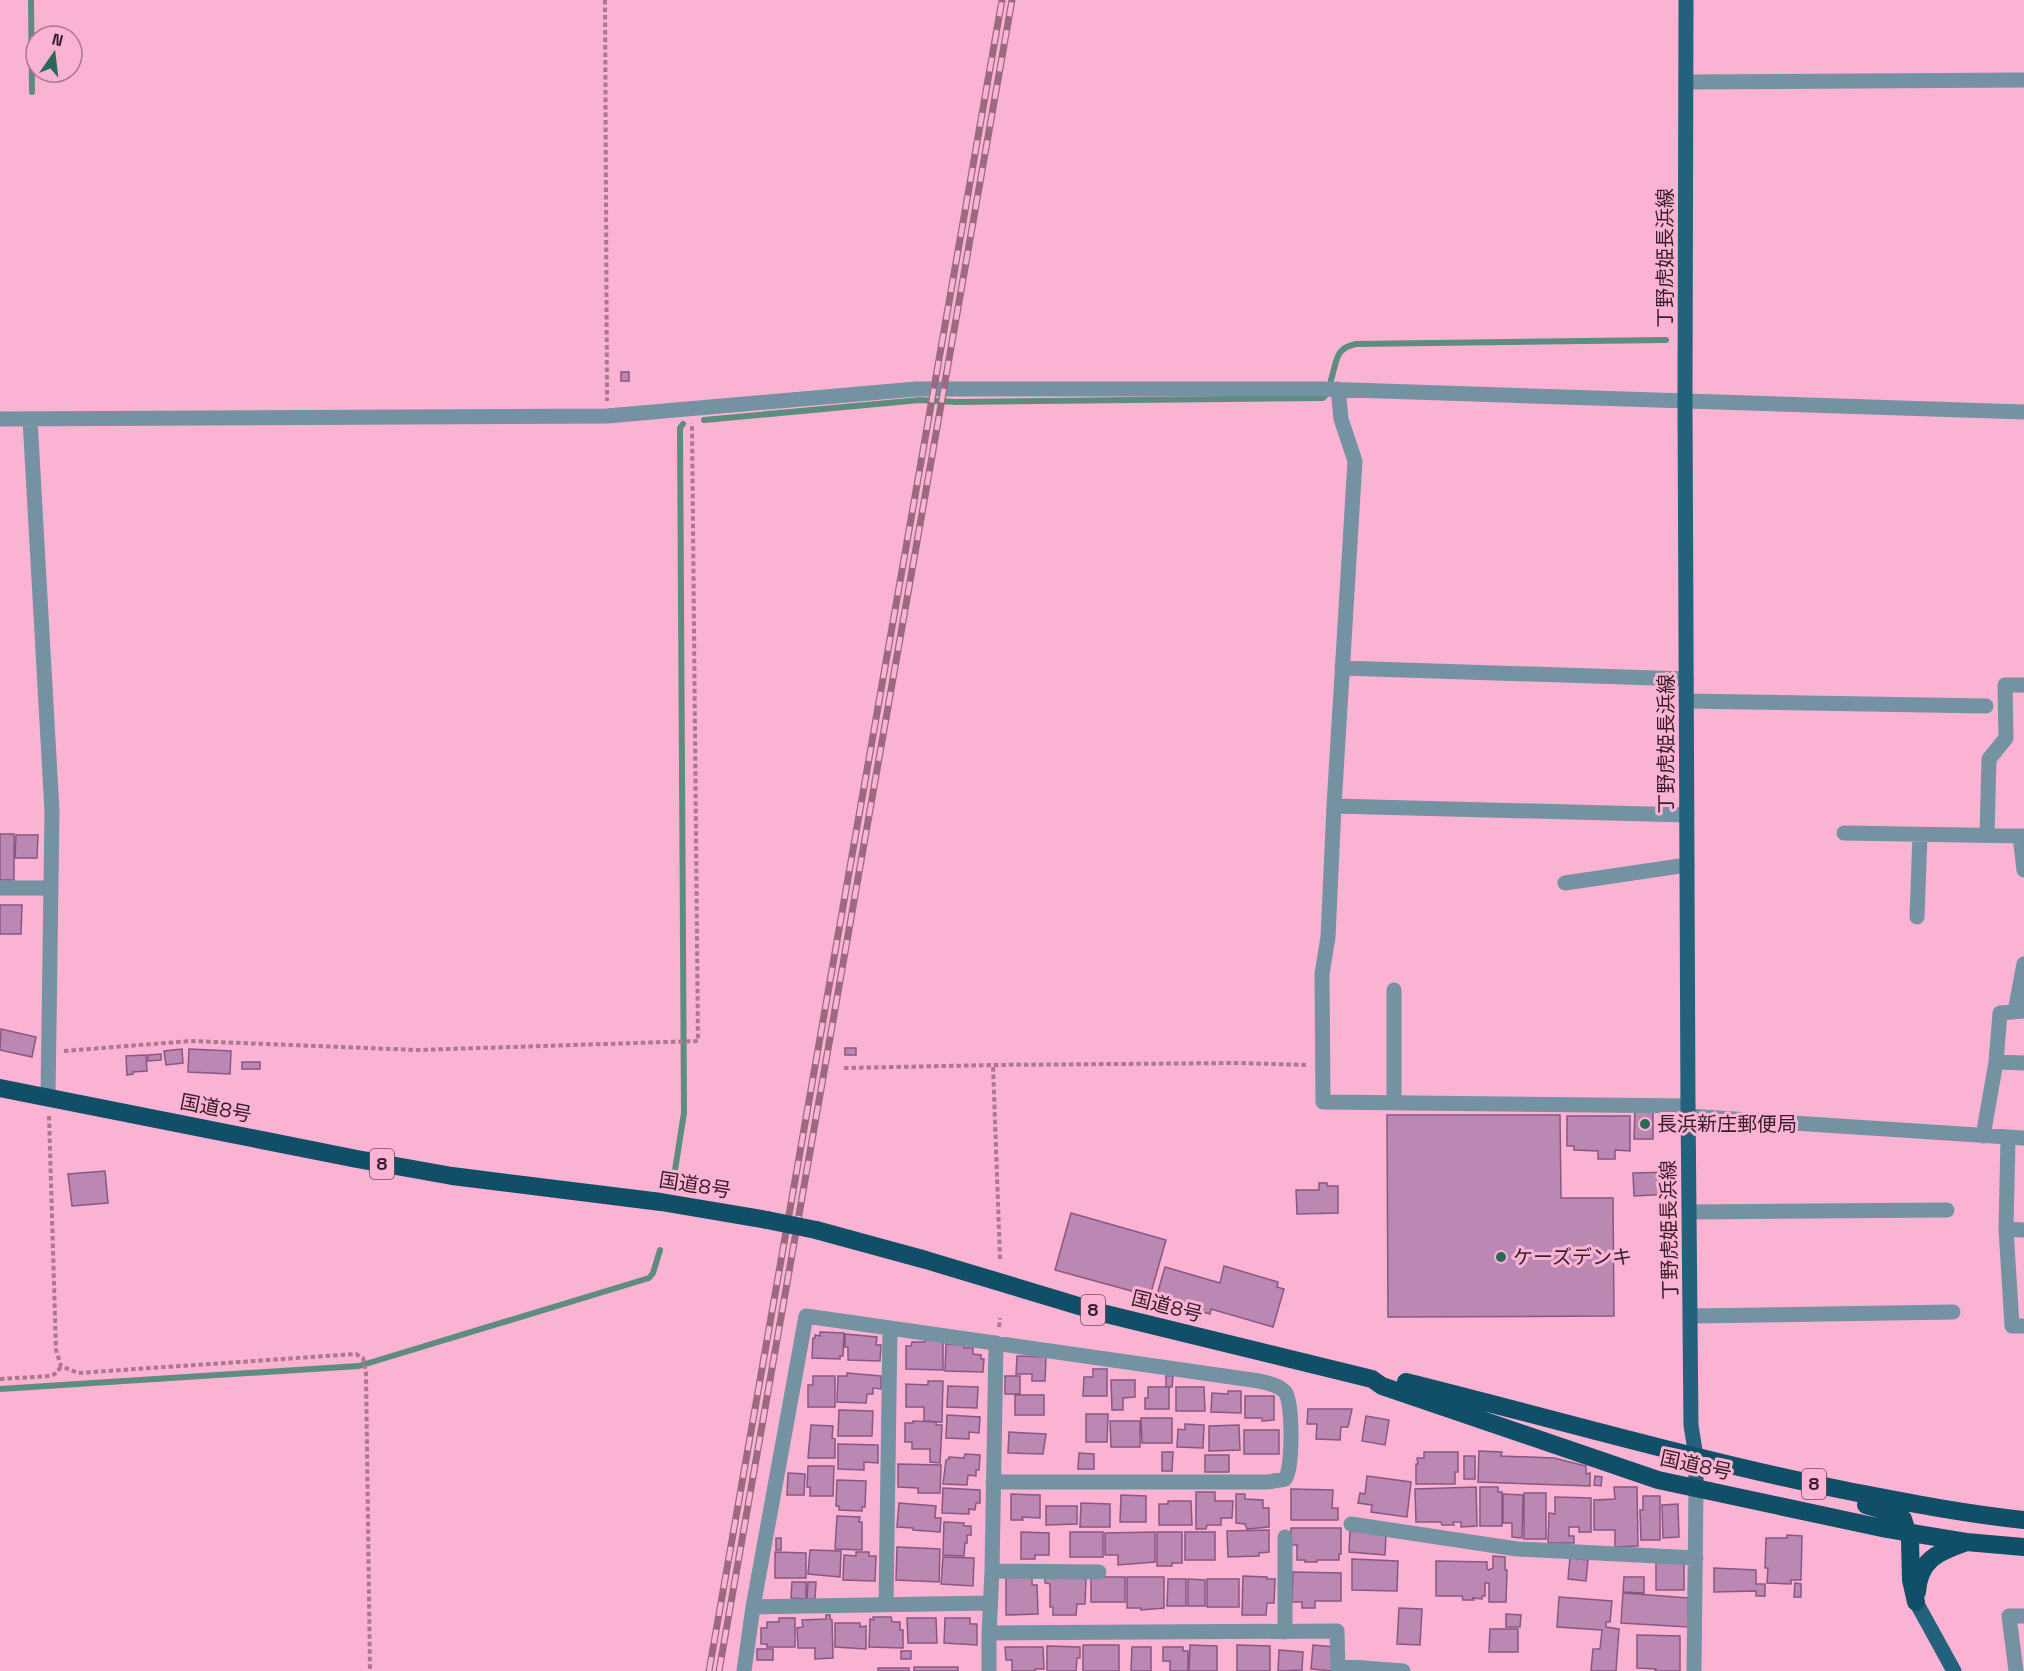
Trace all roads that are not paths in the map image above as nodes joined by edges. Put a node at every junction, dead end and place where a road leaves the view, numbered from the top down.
1 (1686, 0) edge
2 (2024, 80) edge
3 (1686, 82) junction
4 (1338, 389) junction
5 (1685, 401) junction
6 (2024, 412) edge
7 (0, 419) edge
8 (30, 419) junction
9 (1342, 668) junction
10 (1686, 679) junction
11 (2024, 685) edge
12 (1686, 700) junction
13 (1986, 706) dead end
14 (1334, 806) junction
15 (1687, 814) junction
16 (1844, 833) dead end
17 (1920, 834) junction
18 (1987, 835) junction
19 (2022, 836) edge
20 (1687, 865) junction
21 (2024, 870) edge
22 (1566, 883) dead end
23 (0, 888) edge
24 (51, 888) junction
25 (1917, 917) dead end
26 (2024, 964) edge
27 (1394, 990) dead end
28 (2020, 1011) edge
29 (1996, 1062) junction
30 (2024, 1063) edge
31 (0, 1088) edge
32 (48, 1098) junction
33 (1394, 1103) junction
34 (1688, 1111) junction
35 (1983, 1136) junction
36 (2008, 1138) junction
37 (2024, 1138) edge
38 (1947, 1210) dead end
39 (1690, 1212) junction
40 (2006, 1229) junction
41 (2024, 1230) edge
42 (1953, 1312) dead end
43 (1691, 1316) junction
44 (2024, 1326) edge
45 (890, 1328) junction
46 (996, 1343) junction
47 (1372, 1379) junction
48 (1696, 1457) junction
49 (1758, 1472) junction
50 (993, 1482) junction
51 (1696, 1488) junction
52 (1971, 1514) junction
53 (2024, 1520) edge
54 (1351, 1524) dead end
55 (1285, 1537) dead end
56 (1904, 1540) junction
57 (1966, 1542) junction
58 (2024, 1547) edge
59 (1696, 1558) junction
60 (992, 1571) junction
61 (1098, 1572) dead end
62 (1916, 1602) junction
63 (989, 1603) junction
64 (886, 1604) junction
65 (753, 1607) junction
66 (2024, 1616) edge
67 (1285, 1632) junction
68 (989, 1633) junction
69 (1338, 1669) edge
70 (744, 1671) edge
71 (988, 1671) edge
72 (1403, 1671) edge
73 (1694, 1671) edge
74 (1954, 1671) edge
75 (2016, 1671) edge

1 - 3 main road, 丁野虎姫長浜線
2 - 3 street
3 - 5 main road, 丁野虎姫長浜線
4 - 5 street
4 - 8 street
4 - 9 street
5 - 6 street
5 - 10 main road, 丁野虎姫長浜線
7 - 8 street
8 - 24 street
9 - 10 street
9 - 14 street
10 - 12 main road, 丁野虎姫長浜線
11 - 18 street
12 - 13 street
12 - 15 main road, 丁野虎姫長浜線
14 - 15 street
14 - 33 street
15 - 20 main road, 丁野虎姫長浜線
16 - 17 street
17 - 18 street
17 - 25 street
18 - 19 street
19 - 21 street
20 - 22 street
20 - 34 main road, 丁野虎姫長浜線
23 - 24 street
24 - 32 street
26 - 28 street
27 - 33 street
28 - 29 street
29 - 30 street
29 - 35 street
31 - 32 highway, 国道8号 / 8
32 - 47 highway, 国道8号 / 8, bridge
33 - 34 street
34 - 35 street
34 - 39 main road, 丁野虎姫長浜線
35 - 36 street
36 - 37 street
36 - 40 street
38 - 39 street
39 - 43 main road, 丁野虎姫長浜線
40 - 41 street
40 - 44 street
42 - 43 street
43 - 48 main road, 丁野虎姫長浜線
45 - 46 street
45 - 64 street
45 - 65 street
46 - 50 street
46 - 50 street
47 - 48 highway, 国道8号 / 8
47 - 51 highway, 国道8号 / 8
48 - 49 highway, 国道8号 / 8
48 - 51 main road, 丁野虎姫長浜線
49 - 52 highway, 国道8号 / 8
49 - 56 highway
50 - 60 street
51 - 56 highway, 国道8号 / 8
51 - 59 street
52 - 53 highway, 国道8号 / 8
52 - 56 highway
54 - 59 street
55 - 67 street
56 - 57 highway, 国道8号 / 8
56 - 62 highway
57 - 58 highway, 国道8号 / 8
57 - 62 highway
59 - 73 street
60 - 61 street
60 - 63 street
62 - 74 main road
63 - 64 street
63 - 68 street
64 - 65 street
65 - 70 street
66 - 75 street
67 - 68 street
67 - 69 street
68 - 71 street
69 - 72 street

